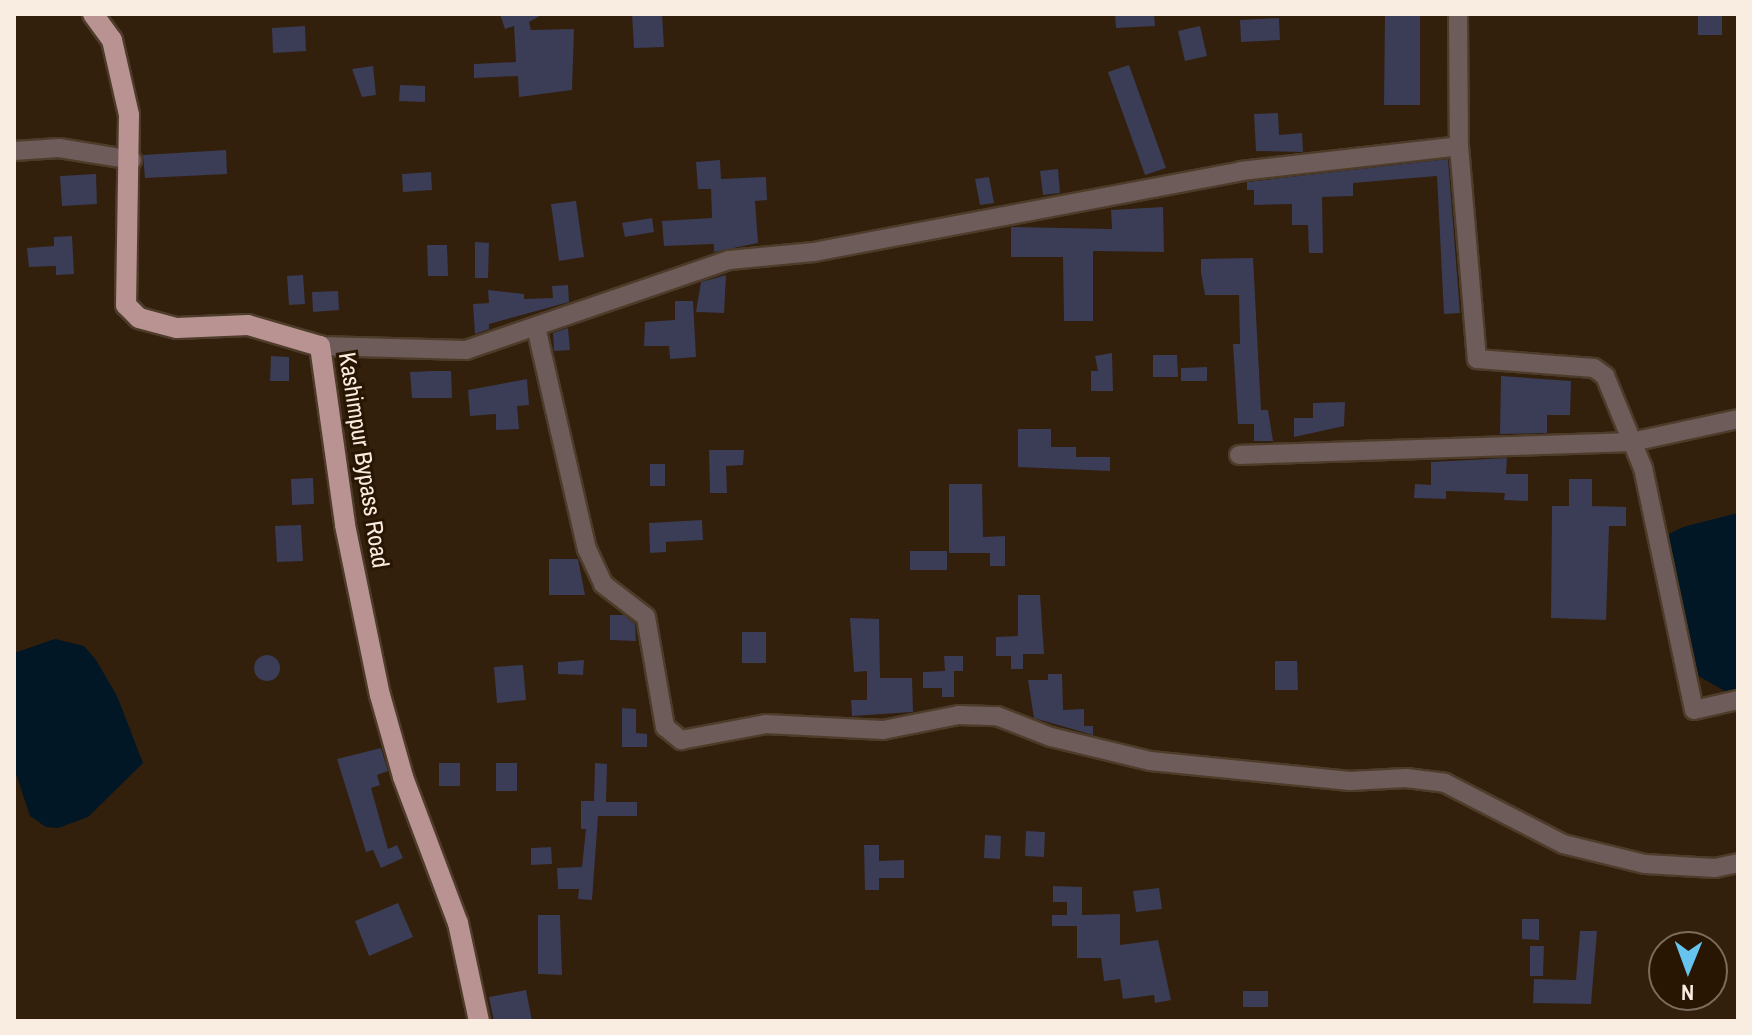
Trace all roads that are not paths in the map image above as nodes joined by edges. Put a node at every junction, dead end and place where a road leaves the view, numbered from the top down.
1 (93, 14) edge
2 (1458, 14) edge
3 (1459, 146) junction
4 (14, 151) edge
5 (132, 160) junction
6 (536, 327) junction
7 (320, 346) junction
8 (1738, 419) edge
9 (1632, 442) junction
10 (1239, 455) dead end
11 (1738, 700) edge
12 (1738, 863) edge
13 (479, 1021) edge

1 - 5 main road, Kashimpur Bypass Road
2 - 3 street
3 - 6 street
3 - 9 street
4 - 5 street
5 - 7 main road, Kashimpur Bypass Road
6 - 7 street
6 - 12 street
7 - 13 main road, Kashimpur Bypass Road
8 - 9 street
9 - 10 street
9 - 11 street

